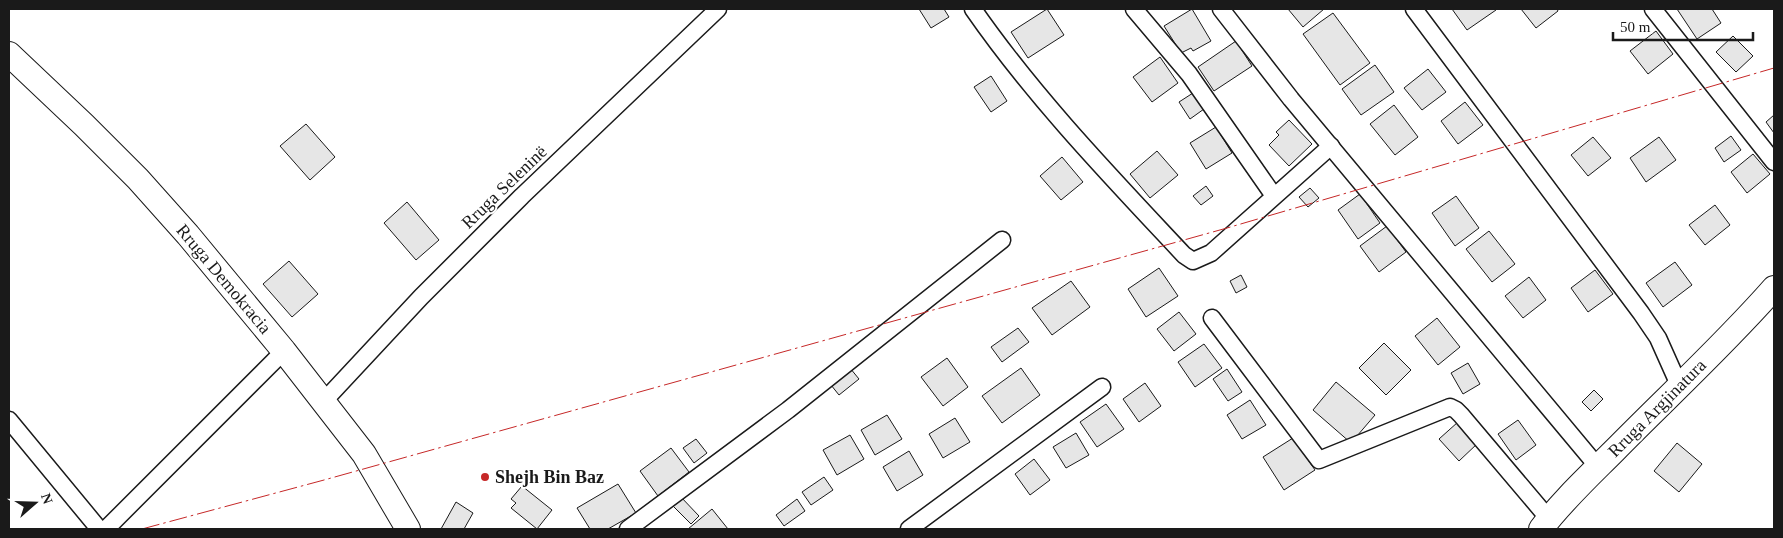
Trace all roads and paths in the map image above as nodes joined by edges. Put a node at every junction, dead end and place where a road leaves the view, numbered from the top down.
1 (718, 9) edge
2 (973, 9) edge
3 (1134, 9) edge
4 (1221, 9) edge
5 (1414, 9) edge
6 (1653, 9) edge
7 (9, 54) edge
8 (1331, 146) junction
9 (1774, 162) edge
10 (1274, 196) junction
11 (1002, 240) dead end
12 (1774, 288) edge
13 (1212, 318) dead end
14 (284, 351) junction
15 (1679, 385) junction
16 (1102, 387) dead end
17 (324, 401) junction
18 (9, 420) edge
19 (1598, 467) junction
20 (1545, 524) edge
21 (99, 529) edge
22 (106, 529) edge
23 (408, 529) edge
24 (628, 529) edge
25 (909, 529) edge

1 - 17 street, Rruga Seleninë
2 - 10 street
3 - 10 street
4 - 8 street
5 - 15 street
6 - 9 street
7 - 14 main road, Rruga Demokracia
8 - 10 street
8 - 19 street
11 - 24 street
12 - 15 main road, Rruga Argjinatura
13 - 20 street
14 - 17 main road, Rruga Demokracia
14 - 22 street
15 - 19 main road, Rruga Argjinatura
16 - 25 street
17 - 23 main road, Rruga Demokracia
18 - 21 street
19 - 20 main road, Rruga Argjinatura

